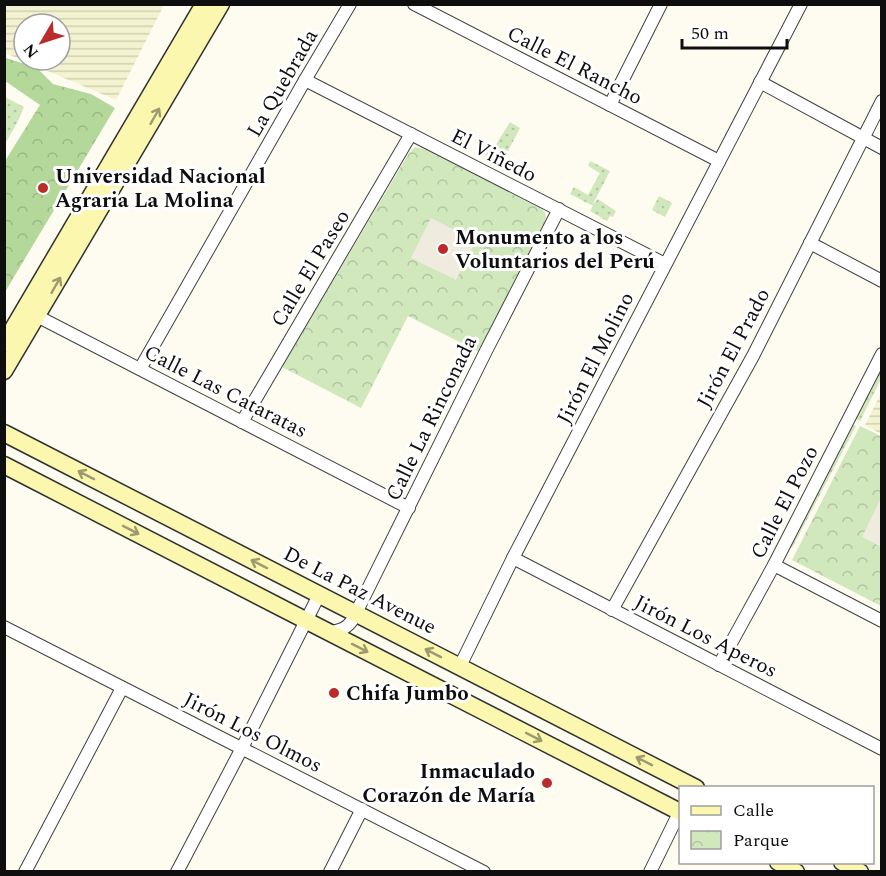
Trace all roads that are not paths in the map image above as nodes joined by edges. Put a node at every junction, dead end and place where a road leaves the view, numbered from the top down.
1 (204, 4) edge
2 (220, 4) edge
3 (350, 4) edge
4 (414, 4) edge
5 (661, 4) edge
6 (801, 4) edge
7 (305, 80) junction
8 (760, 82) junction
9 (882, 101) edge
10 (610, 105) junction
11 (411, 134) junction
12 (863, 138) junction
13 (882, 148) edge
14 (719, 160) junction
15 (559, 209) junction
16 (810, 243) junction
17 (665, 264) junction
18 (882, 280) edge
19 (31, 313) junction
20 (4, 344) edge
21 (882, 354) edge
22 (140, 369) junction
23 (4, 371) edge
24 (242, 422) junction
25 (4, 433) edge
26 (4, 465) edge
27 (409, 508) junction
28 (513, 558) junction
29 (774, 565) junction
30 (319, 595) junction
31 (612, 610) junction
32 (356, 613) junction
33 (307, 621) junction
34 (882, 621) edge
35 (5, 629) edge
36 (328, 632) junction
37 (719, 665) junction
38 (460, 666) junction
39 (122, 687) junction
40 (242, 748) junction
41 (882, 749) edge
42 (692, 786) edge
43 (362, 808) junction
44 (679, 811) edge
45 (679, 814) edge
46 (782, 864) edge
47 (846, 864) edge
48 (483, 871) edge
49 (25, 872) edge
50 (177, 872) edge
51 (330, 872) edge
52 (650, 872) edge
53 (796, 872) edge
54 (860, 872) edge

1 - 19 street
19 -> 2 street
3 - 7 street, La Quebrada
4 - 10 street, Calle El Rancho
5 - 10 street
6 - 8 street, Jirón El Molino
7 - 11 street, El Viñedo
7 - 22 street, La Quebrada
8 - 12 street
8 - 14 street, Jirón El Molino
9 - 12 street, Jirón El Prado
10 - 14 street, Calle El Rancho
11 - 15 street, El Viñedo
11 - 24 street, Calle El Paseo
12 - 13 street
12 - 16 street, Jirón El Prado
14 - 17 street, Jirón El Molino
15 - 17 street, El Viñedo
15 - 27 street, Calle La Rinconada
16 - 18 street
16 - 31 street, Jirón El Prado
17 - 28 street, Jirón El Molino
19 - 20 street
19 - 22 street, Calle Las Cataratas
19 - 23 street
21 - 29 street, Calle El Pozo
22 - 24 street, Calle Las Cataratas
24 - 27 street, Calle Las Cataratas
30 -> 25 street, De La Paz Avenue
26 -> 33 street
27 - 32 street, Calle La Rinconada
28 - 31 street, Jirón Los Aperos
28 - 38 street, Jirón El Molino
29 - 34 street
29 - 37 street, Calle El Pozo
30 - 32 street, De La Paz Avenue
30 - 33 street
31 - 37 street, Jirón Los Aperos
32 - 36 street, Calle La Rinconada
38 -> 32 street, De La Paz Avenue
33 - 36 street
33 - 40 street
35 - 39 street, Jirón Los Olmos
36 -> 44 street
37 - 41 street, Jirón Los Aperos
42 -> 38 street, De La Paz Avenue
39 - 40 street, Jirón Los Olmos
39 - 49 street
40 - 43 street, Jirón Los Olmos
40 - 50 street
43 - 48 street, Jirón Los Olmos
43 - 51 street
45 - 52 street
46 - 53 street
47 - 54 street

